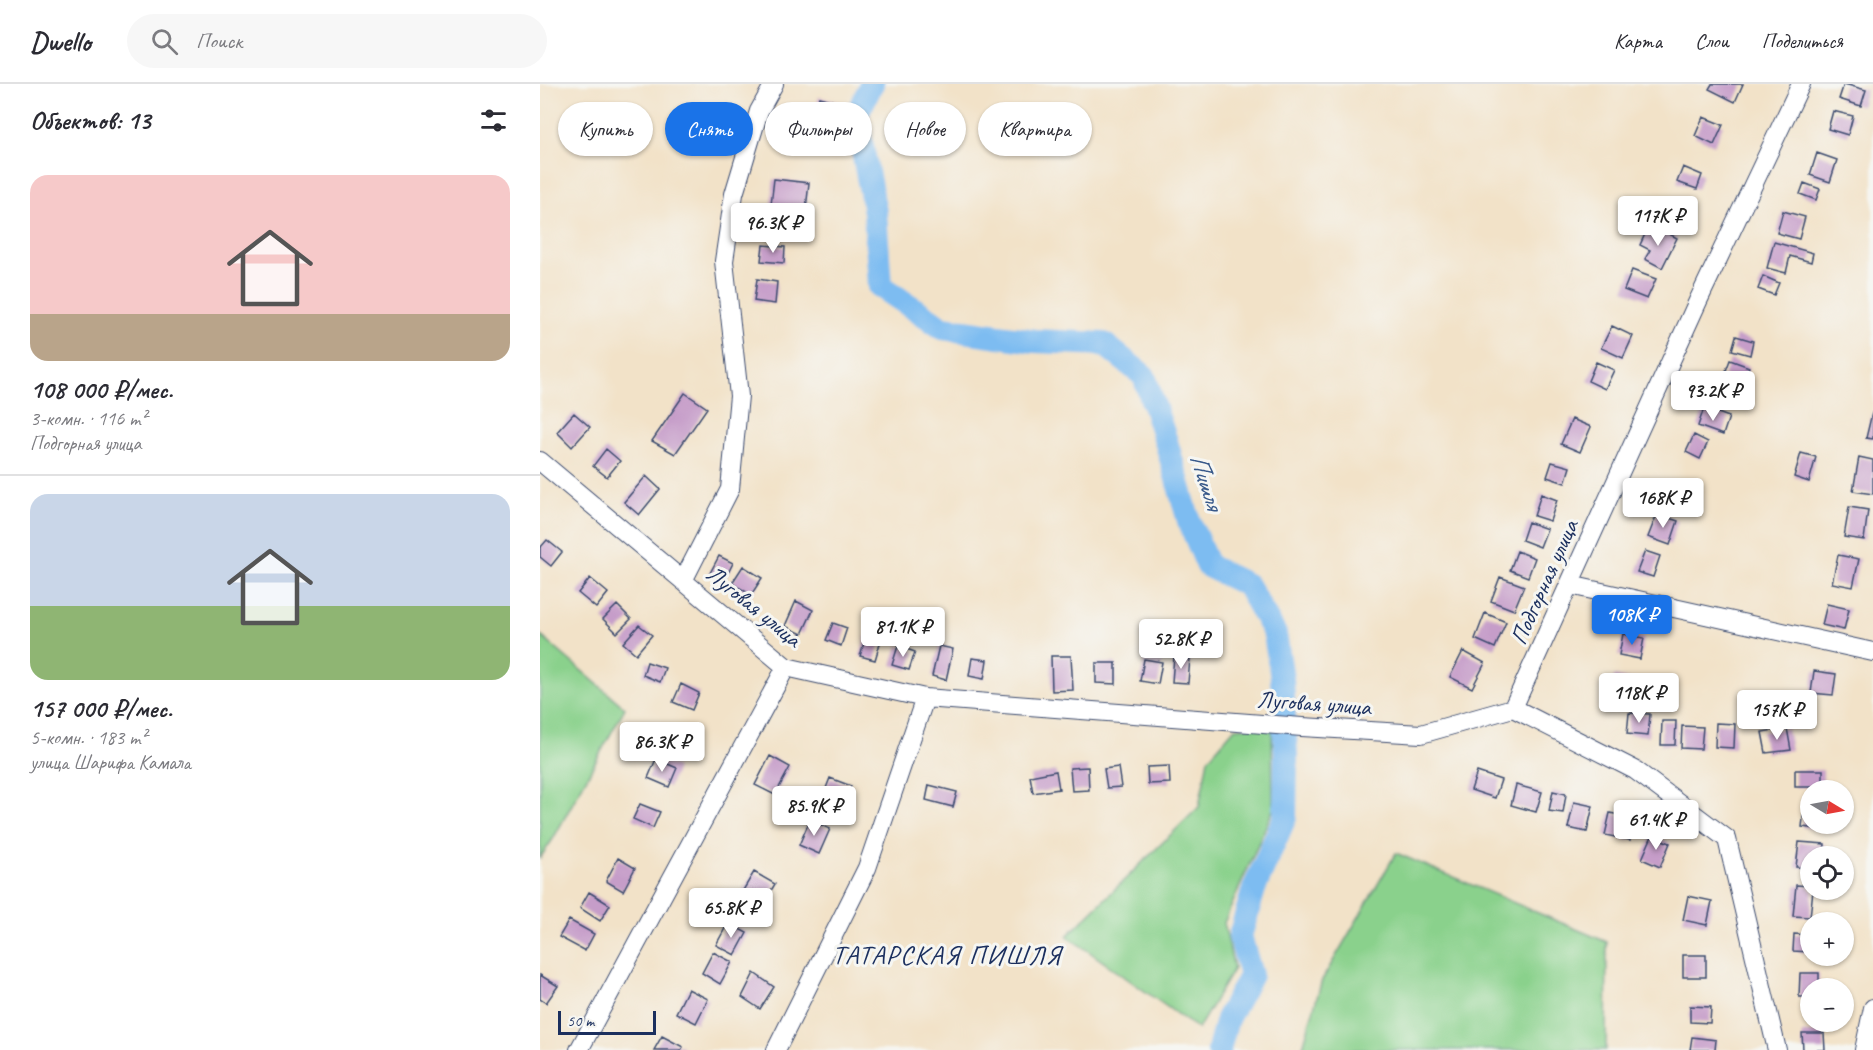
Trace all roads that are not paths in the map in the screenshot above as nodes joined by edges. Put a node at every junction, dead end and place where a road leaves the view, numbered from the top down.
1 (774, 84) edge
2 (1801, 84) edge
3 (540, 461) edge
4 (683, 581) junction
5 (1570, 585) junction
6 (1873, 652) edge
7 (786, 667) junction
8 (925, 698) junction
9 (1513, 708) junction
10 (1873, 1008) edge
11 (579, 1050) edge
12 (776, 1050) edge
13 (1777, 1050) edge
14 (1864, 1050) edge

1 - 4 street
2 - 5 street, Подгорная улица
3 - 4 street, Луговая улица
4 - 7 street, Луговая улица
5 - 6 street
5 - 9 street, Подгорная улица
7 - 8 street, Луговая улица
7 - 11 street
8 - 9 street, Луговая улица
8 - 12 street
9 - 13 street
10 - 14 street

